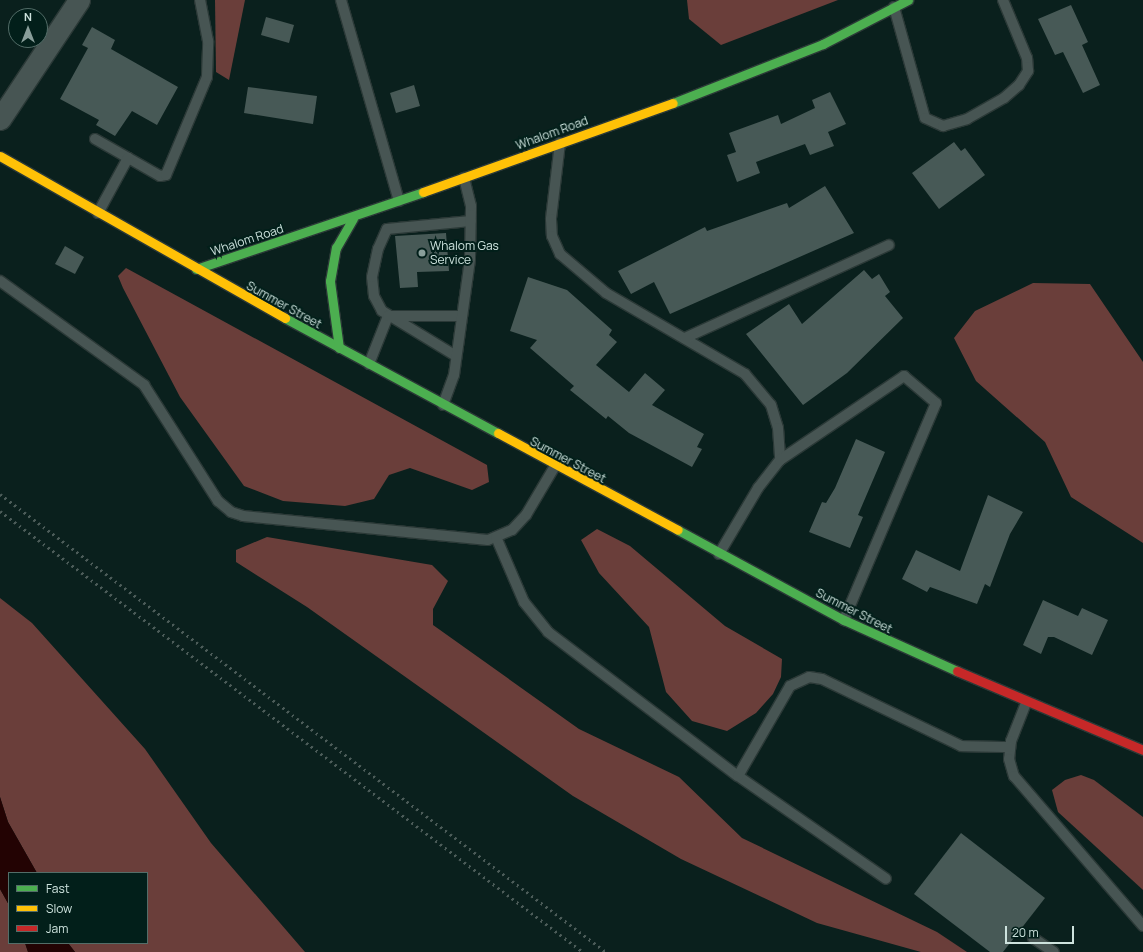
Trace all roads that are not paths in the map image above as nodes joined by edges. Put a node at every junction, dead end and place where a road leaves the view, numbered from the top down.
1 (79, 0) edge
2 (200, 0) edge
3 (341, 0) edge
4 (908, 0) edge
5 (1003, 0) edge
6 (894, 7) junction
7 (2, 111) edge
8 (95, 139) dead end
9 (560, 143) junction
10 (0, 156) edge
11 (128, 158) junction
12 (464, 178) junction
13 (399, 201) junction
14 (375, 210) junction
15 (98, 213) junction
16 (353, 218) junction
17 (471, 221) junction
18 (388, 229) junction
19 (889, 245) dead end
20 (196, 269) junction
21 (0, 281) edge
22 (388, 316) junction
23 (462, 316) junction
24 (684, 338) junction
25 (339, 348) junction
26 (456, 356) junction
27 (369, 364) junction
28 (443, 405) junction
29 (780, 460) junction
30 (555, 466) junction
31 (496, 537) junction
32 (719, 554) junction
33 (844, 620) junction
34 (1026, 703) junction
35 (1010, 747) junction
36 (1143, 750) edge
37 (738, 776) junction
38 (886, 879) dead end
39 (1143, 926) edge
40 (1033, 938) dead end
41 (1054, 952) edge

1 - 7 street
2 - 11 lane
3 - 13 lane
4 - 6 main road, Whalom Road
5 - 6 lane
6 - 9 main road, Whalom Road
8 - 11 lane
9 - 12 main road, Whalom Road
9 - 24 lane
10 - 15 main road, Summer Street
11 - 15 lane
12 - 13 main road, Whalom Road
12 - 17 lane
13 - 14 main road, Whalom Road
14 - 16 main road, Whalom Road
14 - 18 lane
15 - 20 main road, Summer Street
16 - 20 main road, Whalom Road
16 - 25 main road
17 - 18 lane
17 - 23 lane
18 - 22 lane
19 - 24 lane
20 - 25 main road, Summer Street
21 - 31 lane
22 - 23 lane
22 - 26 lane
22 - 27 lane
23 - 26 lane
24 - 29 lane
25 - 27 main road, Summer Street
26 - 28 lane
27 - 28 main road, Summer Street
28 - 30 main road, Summer Street
29 - 32 lane
29 - 33 lane
30 - 31 lane
30 - 32 main road, Summer Street
31 - 37 lane
32 - 33 main road, Summer Street
33 - 34 main road, Summer Street
34 - 35 lane
34 - 36 main road, Summer Street
35 - 37 lane
35 - 39 lane
37 - 38 lane
40 - 41 lane

